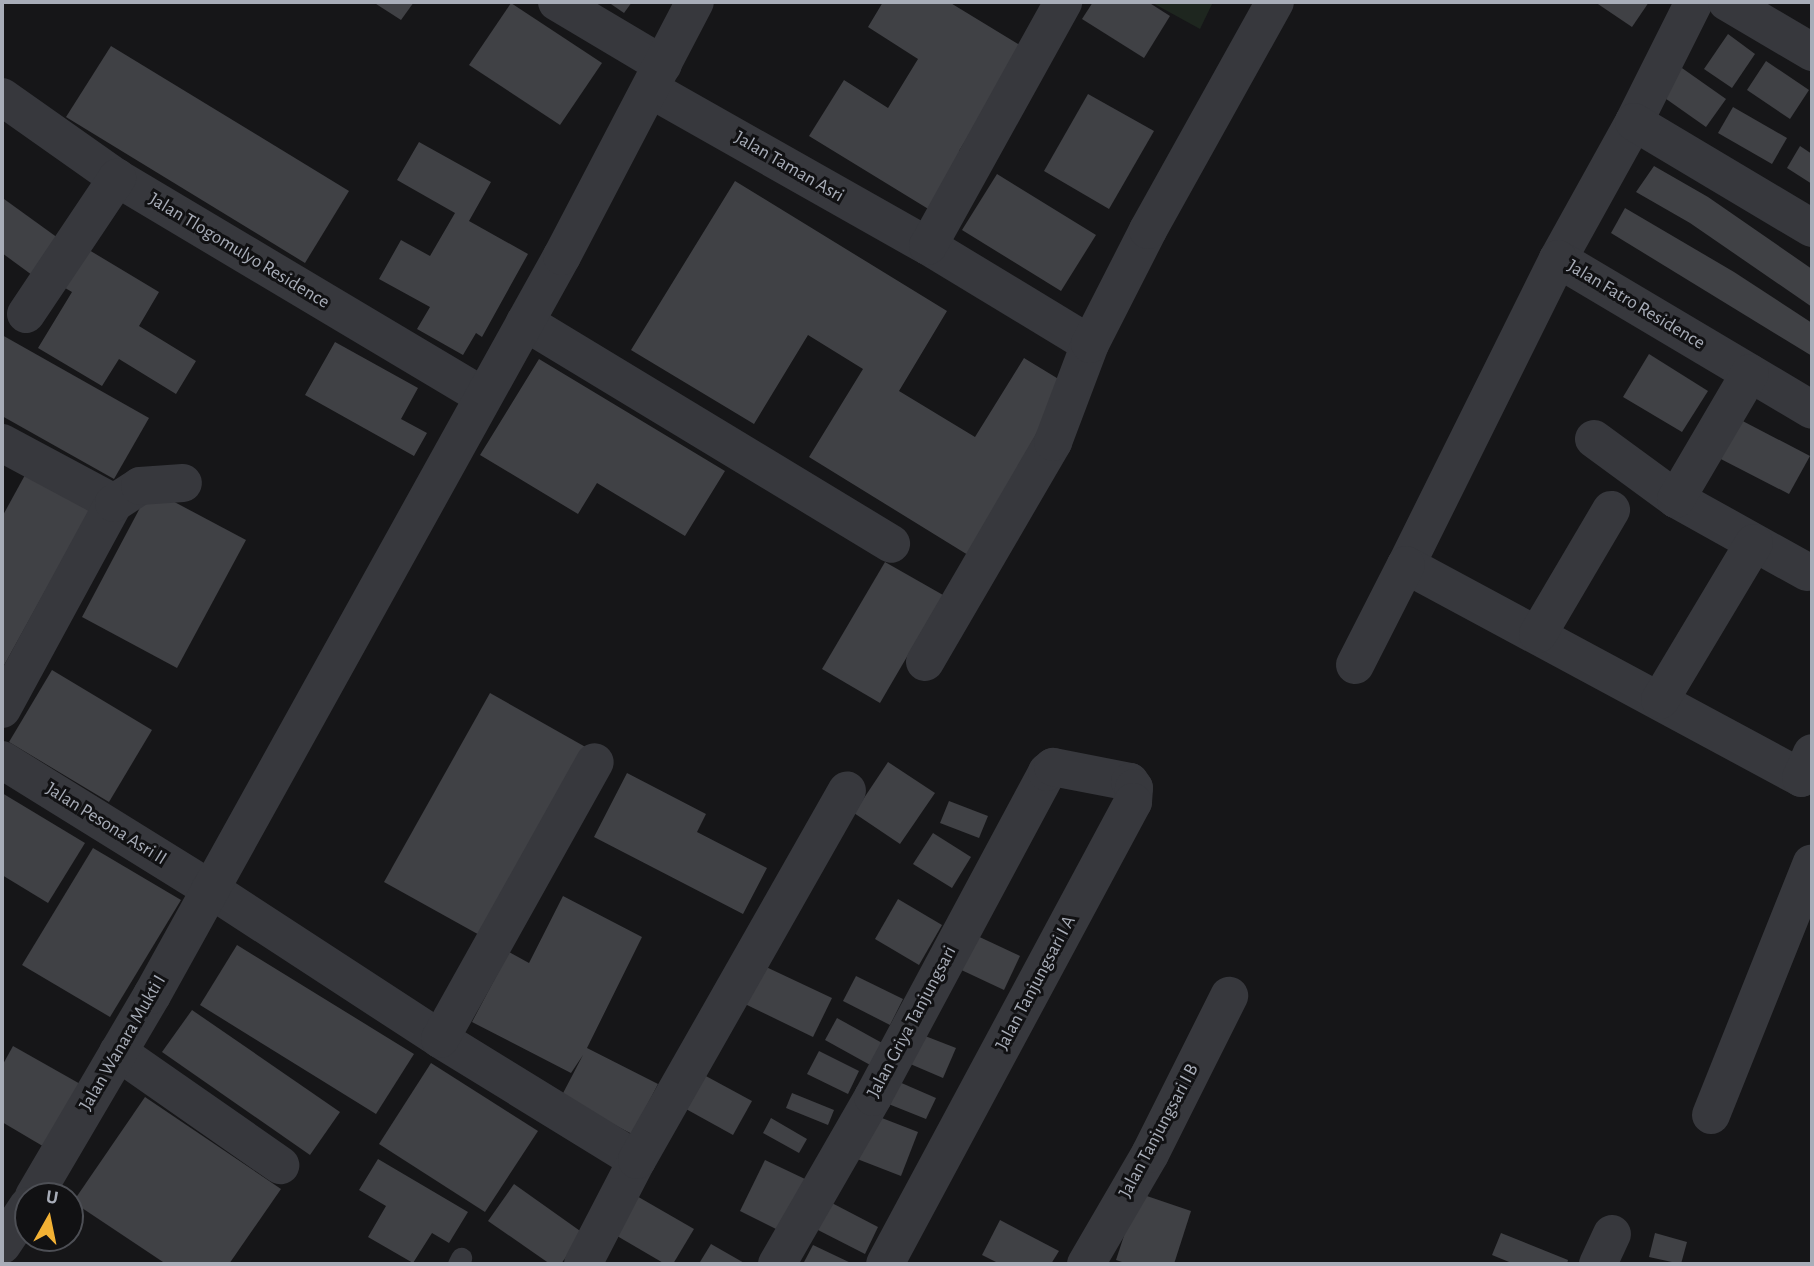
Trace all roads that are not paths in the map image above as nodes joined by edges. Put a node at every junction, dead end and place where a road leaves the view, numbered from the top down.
1 (557, 2) edge
2 (695, 2) edge
3 (1063, 2) edge
4 (1275, 2) edge
5 (1694, 2) edge
6 (1727, 2) edge
7 (1812, 52) edge
8 (657, 77) junction
9 (2, 97) edge
10 (1634, 122) junction
11 (117, 178) junction
12 (1812, 228) edge
13 (928, 246) junction
14 (1558, 259) junction
15 (26, 314) dead end
16 (525, 323) junction
17 (1090, 344) junction
18 (1750, 373) junction
19 (483, 396) junction
20 (1812, 410) edge
21 (1594, 439) dead end
22 (2, 443) edge
23 (183, 483) dead end
24 (1676, 499) junction
25 (114, 503) junction
26 (1611, 510) dead end
27 (1755, 542) junction
28 (891, 544) dead end
29 (1406, 565) junction
30 (1807, 572) dead end
31 (1538, 634) junction
32 (925, 662) dead end
33 (1355, 664) dead end
34 (1660, 700) junction
35 (2, 709) edge
36 (2, 760) edge
37 (595, 762) dead end
38 (1044, 778) joint
39 (1809, 778) edge
40 (847, 792) dead end
41 (1812, 863) edge
42 (210, 888) junction
43 (1229, 996) dead end
44 (440, 1039) junction
45 (118, 1052) junction
46 (1711, 1115) dead end
47 (637, 1160) junction
48 (280, 1165) dead end
49 (42, 1182) edge
50 (14, 1227) edge
51 (2, 1245) edge
52 (583, 1264) edge
53 (777, 1264) edge
54 (885, 1264) edge
55 (1086, 1264) edge

1 - 8 street, Jalan Taman Asri
2 - 8 street, Jalan Wanara Mukti I
3 - 13 street
4 - 17 street
5 - 10 street, Jalan Fatro Residence
6 - 7 street
8 - 13 street, Jalan Taman Asri
8 - 16 street, Jalan Wanara Mukti I
9 - 11 street, Jalan Tlogomulyo Residence
10 - 12 street
10 - 14 street, Jalan Fatro Residence
11 - 15 street
11 - 19 street, Jalan Tlogomulyo Residence
13 - 17 street, Jalan Taman Asri
14 - 18 street, Jalan Fatro Residence
14 - 29 street
16 - 19 street, Jalan Wanara Mukti I
16 - 28 street
17 - 32 street
18 - 20 street, Jalan Fatro Residence
18 - 24 street
19 - 42 street, Jalan Wanara Mukti I
21 - 24 street
22 - 25 street
23 - 25 street
24 - 27 street
25 - 35 street
26 - 31 street
27 - 30 street
27 - 34 street
29 - 31 street
29 - 33 street
31 - 34 street
34 - 39 street
36 - 42 street, Jalan Pesona Asri II
37 - 44 street
38 - 53 street, Jalan Griya Tanjungsari
38 - 54 street, Jalan Tanjungsari I A
40 - 47 street
41 - 46 street
42 - 44 street, Jalan Pesona Asri II
42 - 45 street, Jalan Wanara Mukti I
43 - 55 street, Jalan Tanjungsari I B
44 - 47 street, Jalan Pesona Asri II
45 - 48 street
45 - 49 street, Jalan Wanara Mukti I
47 - 52 street
50 - 51 street

